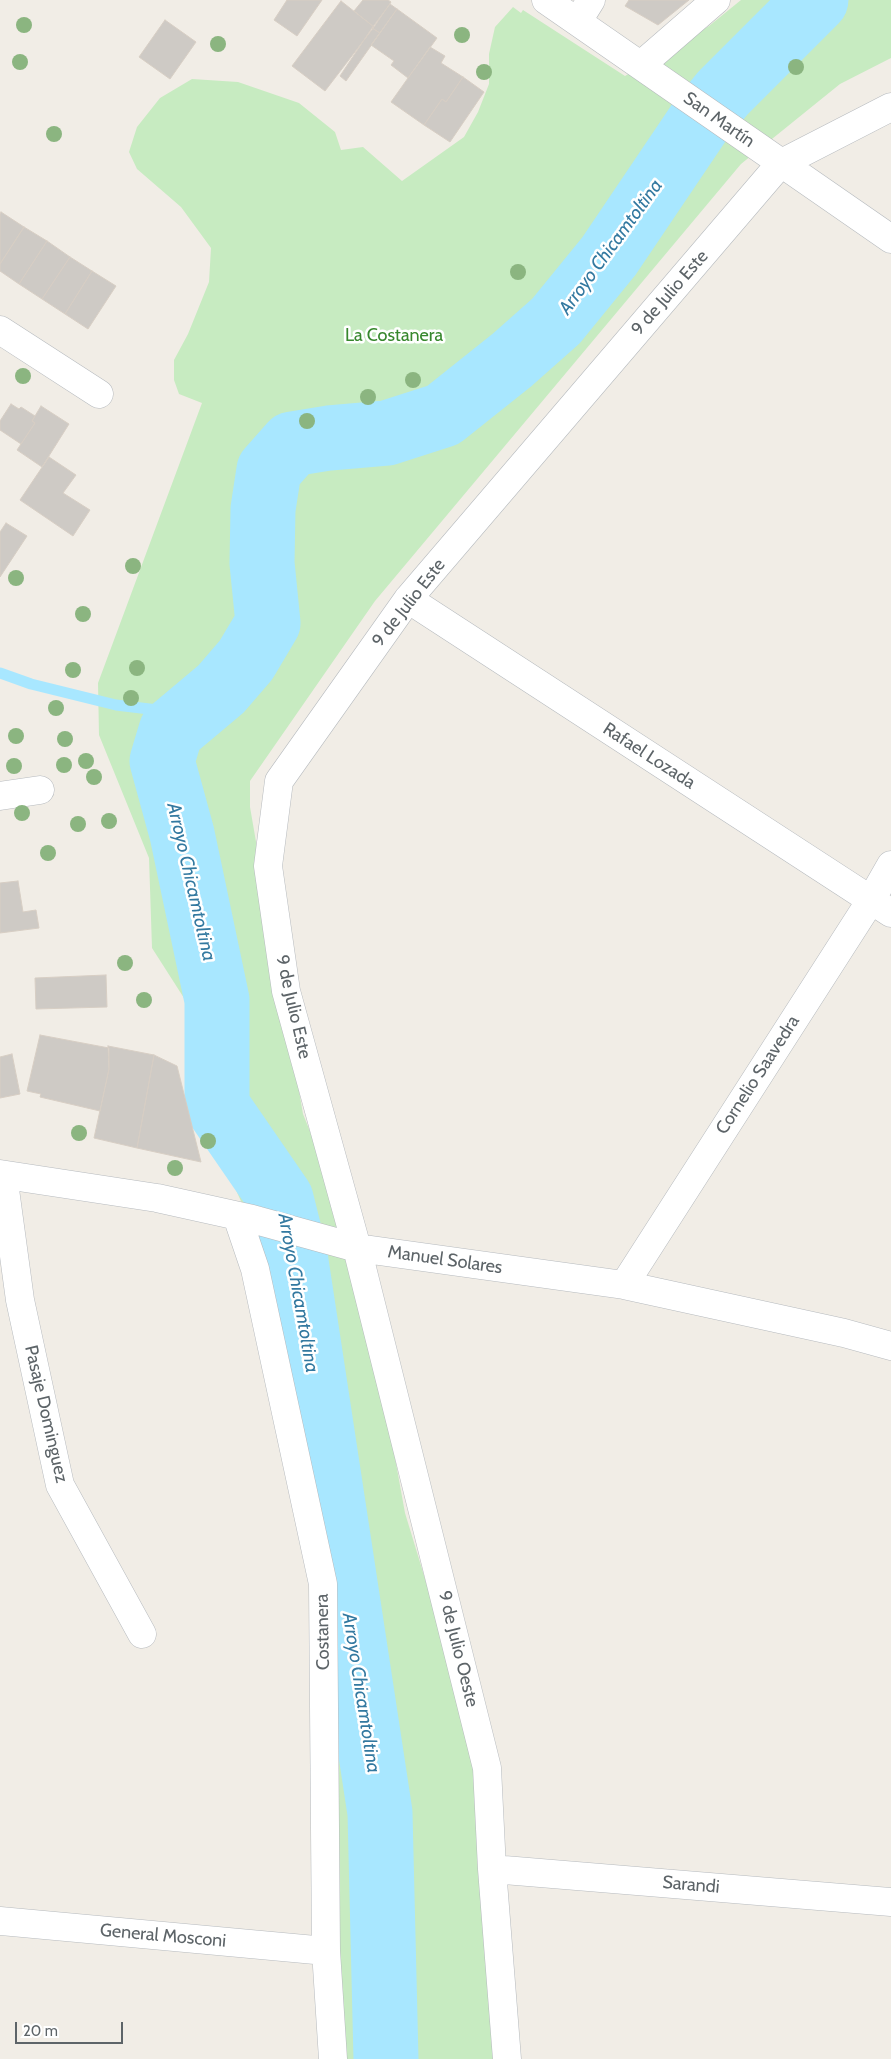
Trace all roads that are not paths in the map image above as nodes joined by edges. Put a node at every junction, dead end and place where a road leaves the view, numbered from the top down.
1 (546, 0) edge
2 (716, 0) edge
3 (584, 10) edge
4 (649, 71) junction
5 (891, 107) edge
6 (774, 159) junction
7 (891, 239) edge
8 (0, 330) edge
9 (99, 394) dead end
10 (408, 599) junction
11 (40, 790) dead end
12 (0, 796) edge
13 (891, 865) edge
14 (881, 907) edge
15 (2, 1175) edge
16 (244, 1218) junction
17 (349, 1246) junction
18 (624, 1285) junction
19 (891, 1346) edge
20 (142, 1634) dead end
21 (492, 1869) junction
22 (891, 1902) edge
23 (0, 1921) edge
24 (326, 1951) junction
25 (333, 2059) edge
26 (507, 2059) edge

1 - 3 street, San Martín
2 - 4 street
3 - 4 street, San Martín
4 - 6 street, San Martín
5 - 6 street, 9 de Julio Este
6 - 7 street, San Martín
6 - 10 street, 9 de Julio Este
8 - 9 street
10 - 14 street, Rafael Lozada
10 - 17 street, 9 de Julio Este
11 - 12 street
13 - 14 street, Cornelio Saavedra
14 - 18 street, Cornelio Saavedra
15 - 16 street, Manuel Solares
15 - 20 street, Pasaje Dominguez
16 - 17 street, Manuel Solares
16 - 24 street, Costanera
17 - 18 street, Manuel Solares
17 - 21 street, 9 de Julio Oeste
18 - 19 street, Manuel Solares
21 - 22 street, Sarandi
21 - 26 street, 9 de Julio Oeste
23 - 24 street, General Mosconi
24 - 25 street, Costanera

